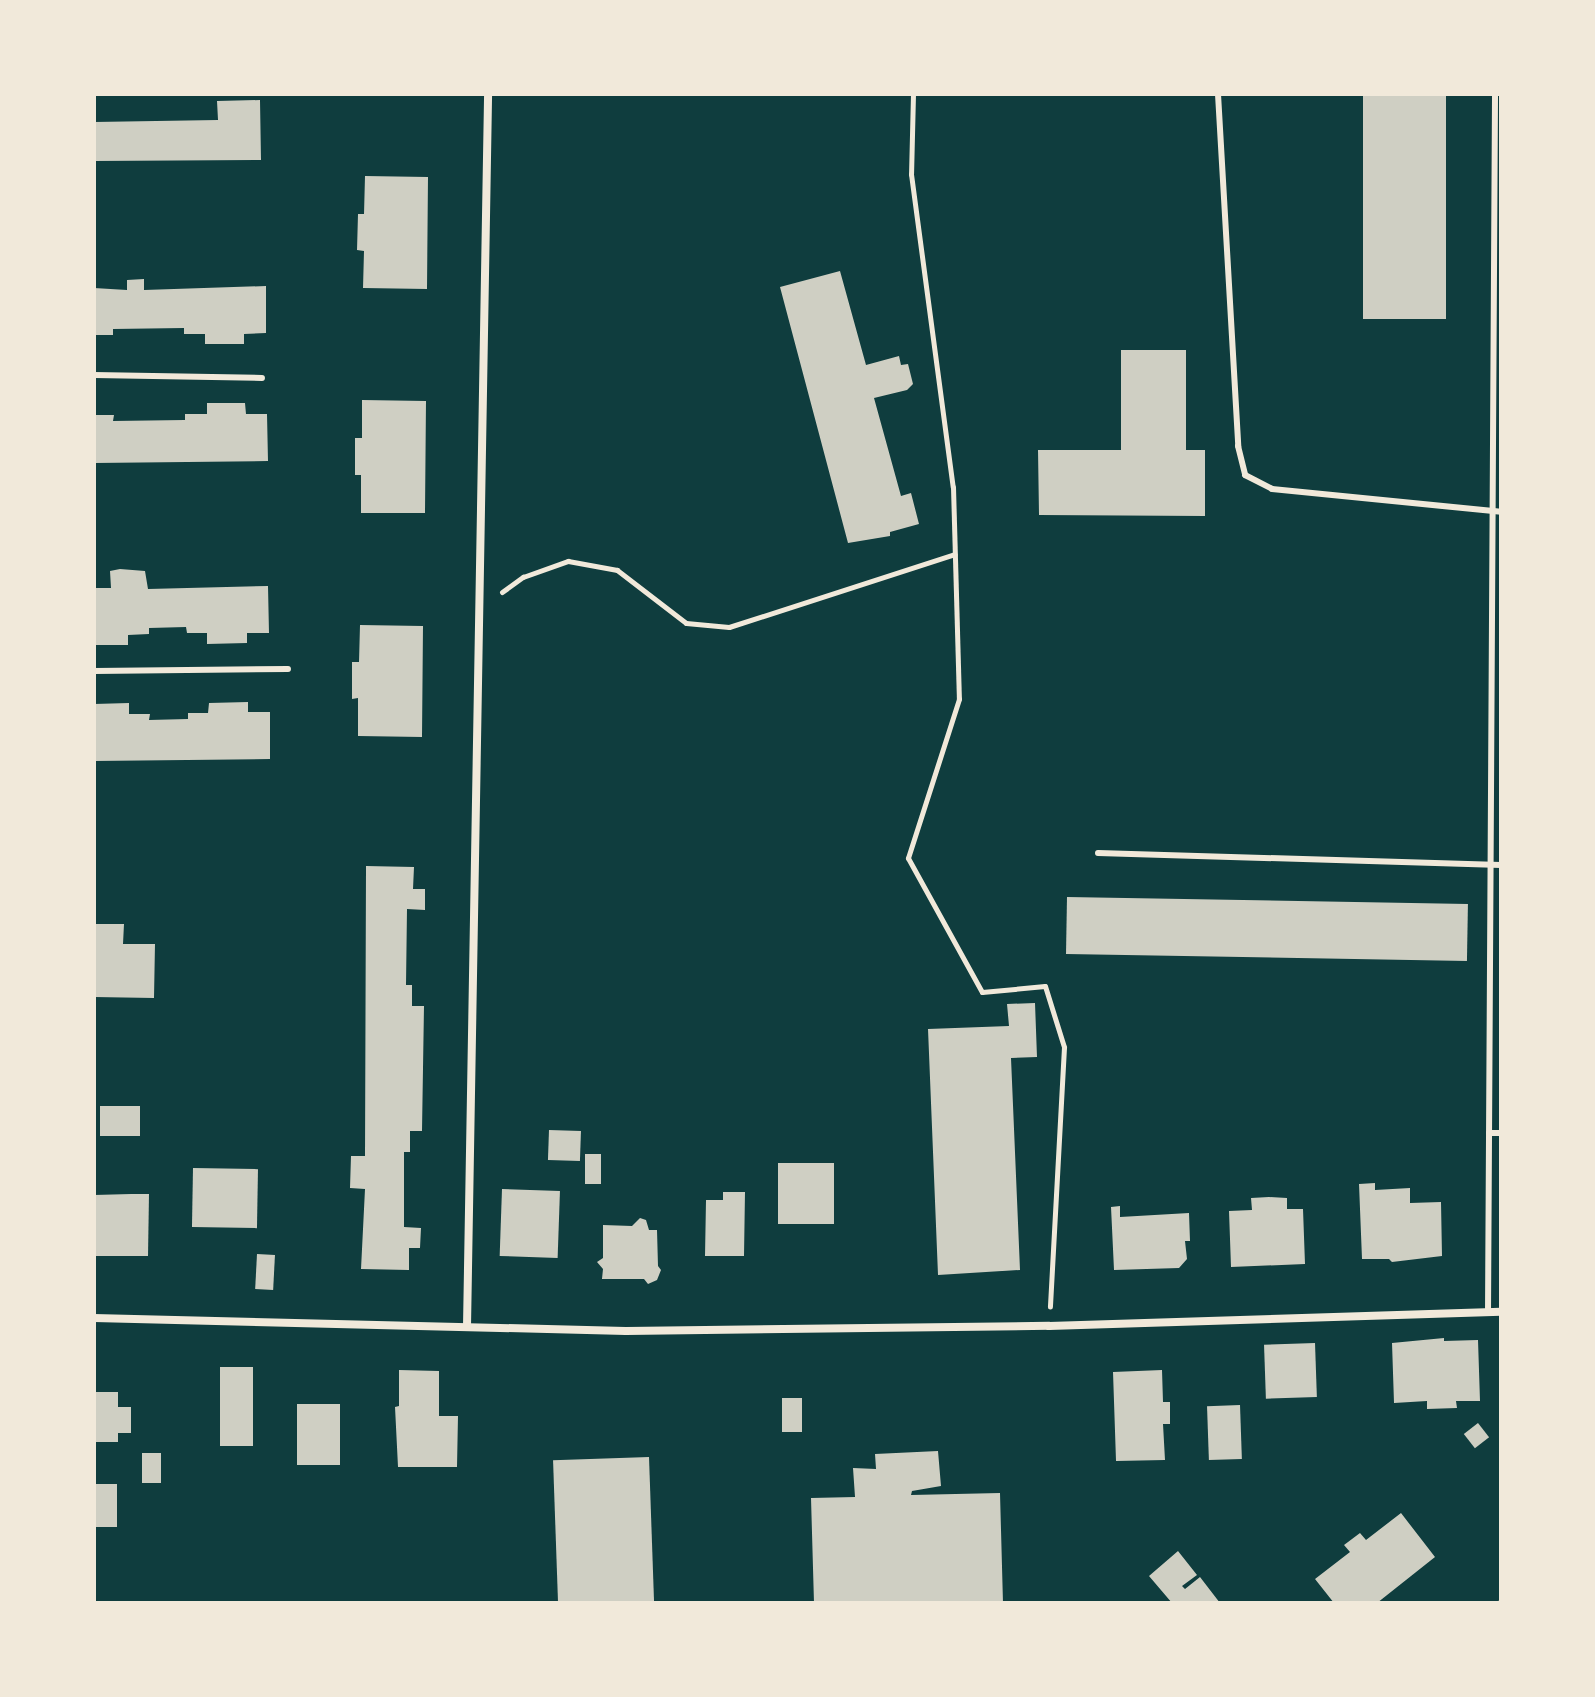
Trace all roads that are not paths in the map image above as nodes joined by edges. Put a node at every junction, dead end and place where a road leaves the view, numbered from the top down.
1 (488, 94) edge
2 (1218, 94) edge
3 (1495, 94) edge
4 (94, 375) edge
5 (262, 378) dead end
6 (1492, 511) junction
7 (1501, 512) edge
8 (288, 669) dead end
9 (94, 671) edge
10 (1098, 853) dead end
11 (1490, 865) junction
12 (1501, 865) edge
13 (1489, 1133) junction
14 (1501, 1133) edge
15 (1501, 1312) edge
16 (1488, 1313) junction
17 (94, 1318) edge
18 (467, 1327) junction

1 - 18 street
2 - 6 lane
3 - 6 lane
4 - 5 lane
6 - 7 lane
6 - 11 lane
8 - 9 lane
10 - 11 lane
11 - 12 lane
11 - 13 lane
13 - 14 lane
13 - 16 lane
15 - 16 street
16 - 18 street
17 - 18 street

